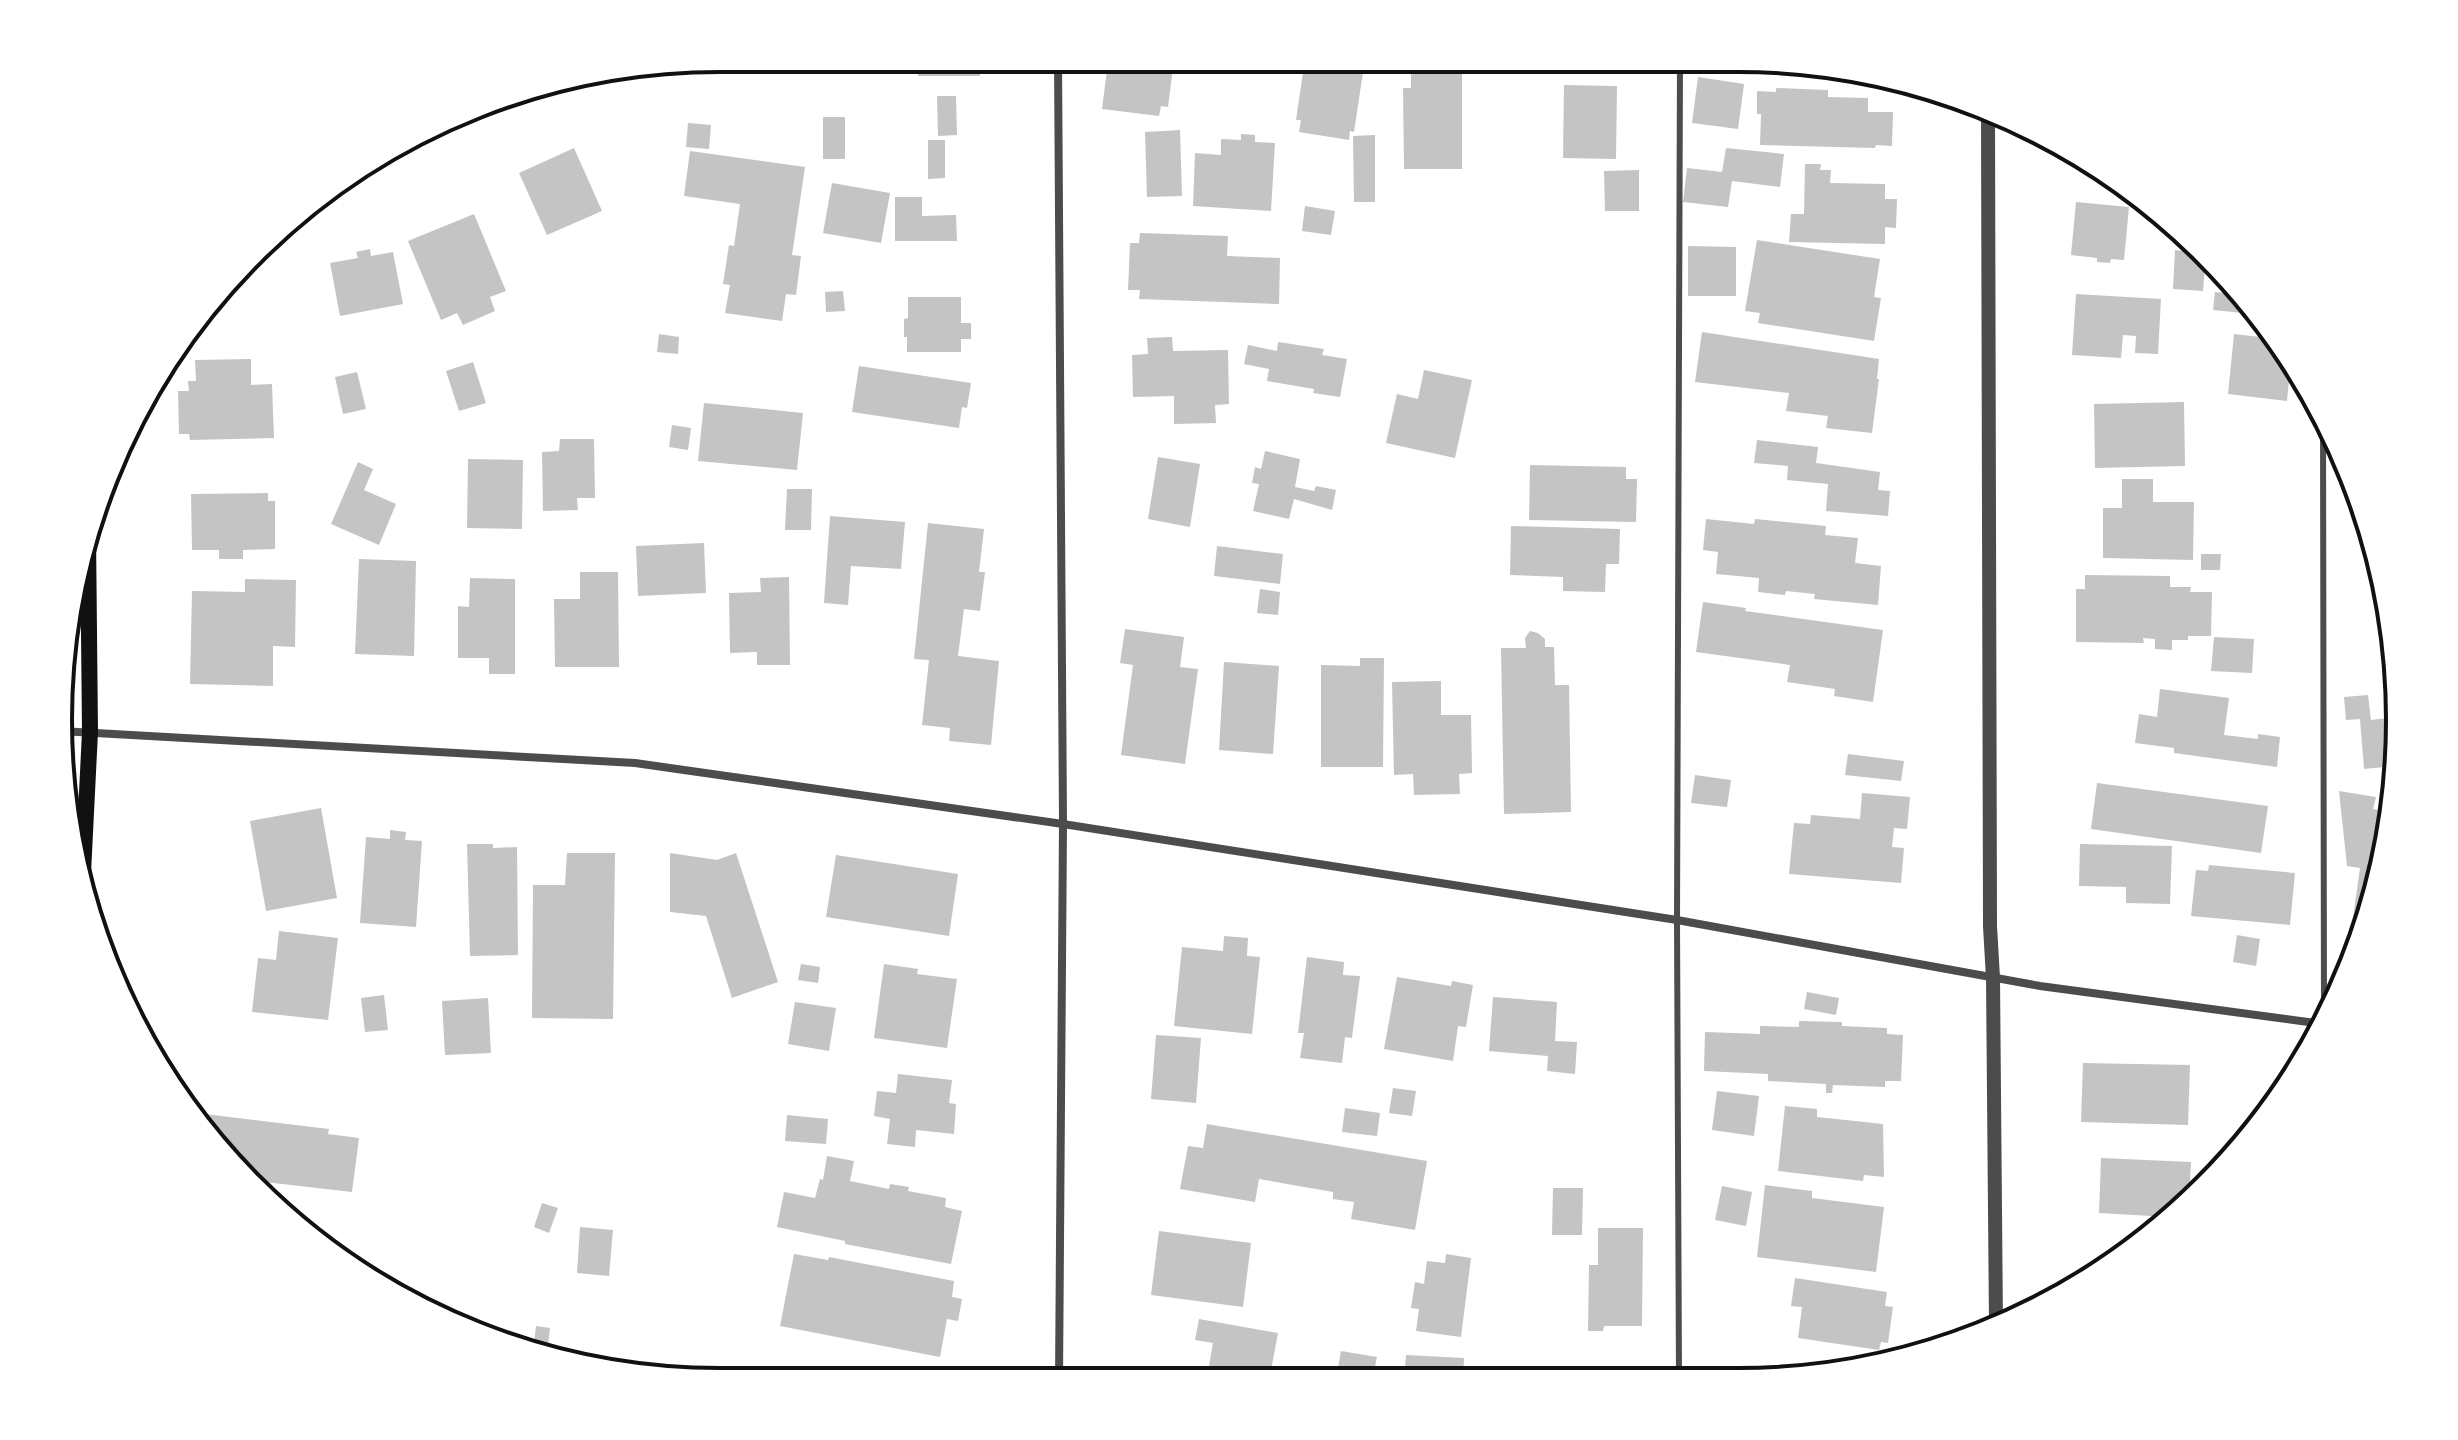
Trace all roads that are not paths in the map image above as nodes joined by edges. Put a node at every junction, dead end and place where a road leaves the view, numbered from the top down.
1 (1058, 72) edge
2 (1680, 72) edge
3 (1988, 122) edge
4 (2323, 442) edge
5 (88, 575) edge
6 (72, 731) edge
7 (90, 732) junction
8 (1063, 824) junction
9 (84, 847) edge
10 (1677, 920) junction
11 (1993, 978) junction
12 (2323, 998) edge
13 (2312, 1021) edge
14 (1996, 1314) edge
15 (1059, 1368) edge
16 (1679, 1368) edge

1 - 8 street
2 - 10 lane
3 - 11 street
4 - 12 lane
5 - 7 main road
6 - 7 street
7 - 8 street
7 - 9 main road
8 - 10 street
8 - 15 street
10 - 11 street
10 - 16 lane
11 - 13 street
11 - 14 street

